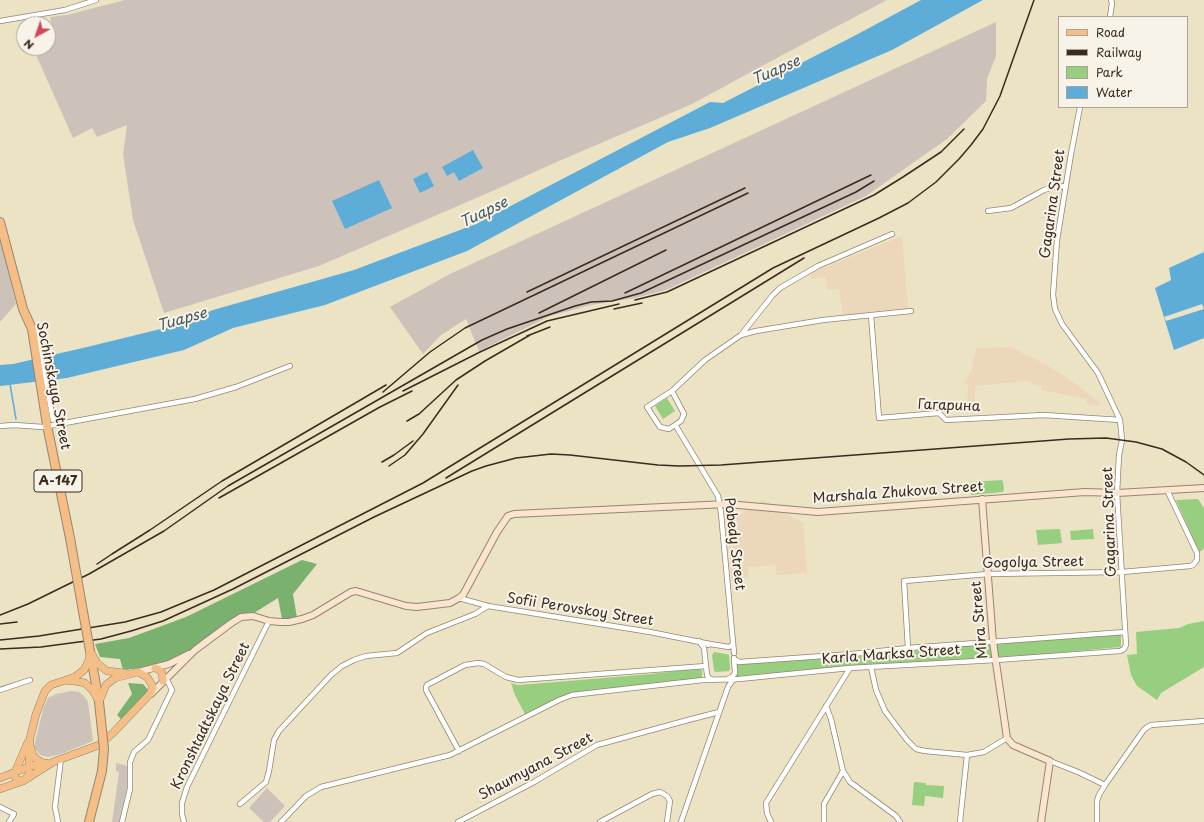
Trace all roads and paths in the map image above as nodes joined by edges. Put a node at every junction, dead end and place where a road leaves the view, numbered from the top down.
1 (96, 0) edge
2 (1111, 0) edge
3 (1110, 16) edge
4 (0, 21) edge
5 (1080, 108) edge
6 (1066, 186) junction
7 (988, 210) dead end
8 (0, 222) edge
9 (892, 234) dead end
10 (911, 311) dead end
11 (871, 315) junction
12 (741, 335) junction
13 (290, 366) dead end
14 (672, 391) junction
15 (1120, 420) junction
16 (49, 424) junction
17 (0, 426) edge
18 (676, 426) junction
19 (1204, 488) edge
20 (1167, 490) junction
21 (1117, 493) junction
22 (982, 499) junction
23 (720, 504) junction
24 (1122, 572) junction
25 (988, 574) junction
26 (459, 598) junction
27 (488, 606) junction
28 (268, 621) junction
29 (1125, 632) junction
30 (699, 641) junction
31 (993, 642) junction
32 (733, 643) junction
33 (710, 644) junction
34 (1126, 645) joint
35 (729, 646) junction
36 (908, 648) junction
37 (195, 650) junction
38 (90, 651) junction
39 (705, 652) junction
40 (734, 656) junction
41 (996, 660) junction
42 (706, 666) junction
43 (871, 667) junction
44 (155, 668) junction
45 (850, 668) junction
46 (138, 672) junction
47 (130, 674) junction
48 (707, 675) junction
49 (165, 679) junction
50 (30, 680) dead end
51 (703, 680) junction
52 (713, 680) junction
53 (730, 681) junction
54 (58, 682) junction
55 (0, 690) edge
56 (150, 695) junction
57 (99, 702) junction
58 (826, 706) junction
59 (719, 712) junction
60 (1204, 721) edge
61 (30, 734) junction
62 (1007, 738) junction
63 (459, 751) junction
64 (967, 755) junction
65 (61, 759) junction
66 (1050, 761) junction
67 (53, 762) junction
68 (44, 763) junction
69 (29, 767) junction
70 (843, 771) junction
71 (15, 772) junction
72 (0, 778) edge
73 (23, 782) junction
74 (1105, 785) junction
75 (0, 789) edge
76 (240, 804) dead end
77 (0, 807) edge
78 (9, 822) edge
79 (58, 822) edge
80 (89, 822) edge
81 (122, 822) edge
82 (184, 822) edge
83 (281, 822) edge
84 (458, 822) edge
85 (600, 822) edge
86 (667, 822) edge
87 (681, 822) edge
88 (771, 822) edge
89 (824, 822) edge
90 (900, 822) edge
91 (960, 822) edge
92 (1041, 822) edge
93 (1097, 822) edge

1 - 4 street
2 - 3 street
5 - 6 street, Gagarina Street
6 - 7 street
6 - 15 street, Gagarina Street
8 - 16 highway, Sochinskaya Street / А-147
9 - 12 street
10 - 11 street
11 - 12 street
11 - 15 street, Гагарина
12 - 14 street
13 - 16 street
14 - 18 street
14 - 18 street
15 - 21 street, Gagarina Street
16 - 17 street
16 - 38 highway, Sochinskaya Street / А-147, bridge
18 - 23 street, Pobedy Street
19 - 20 main road, Marshala Zhukova Street
20 - 21 main road, Marshala Zhukova Street
20 - 24 street, Gogolya Street
21 - 22 main road, Marshala Zhukova Street
21 - 24 street, Gagarina Street
22 - 23 main road, Marshala Zhukova Street
22 - 25 main road, Mira Street
23 - 26 main road, Marshala Zhukova Street
23 - 32 street, Pobedy Street
24 - 25 street, Gogolya Street
24 - 29 street, Gagarina Street
25 - 31 main road, Mira Street
25 - 36 street, Gogolya Street
26 - 27 street, Sofii Perovskoy Street
26 - 28 main road
27 - 30 street, Sofii Perovskoy Street
27 - 76 street
28 - 37 main road
28 - 82 street, Kronshtadtskaya Street
29 - 31 street, Karla Marksa Street
29 - 34 street, Gagarina Street
30 - 33 street, Sofii Perovskoy Street
30 - 39 street
31 - 36 street, Karla Marksa Street
31 - 41 main road, Mira Street
32 - 35 street
32 - 40 street, Pobedy Street
33 - 35 street, Sofii Perovskoy Street
33 - 39 street
34 - 41 street, Karla Marksa Street
35 - 40 street
36 - 40 street, Karla Marksa Street
37 - 44 main road
37 - 49 main road
38 - 47 main road, А-147
38 - 54 main road, А-147
38 - 57 highway, А-147
39 - 42 street
40 - 53 street
41 - 43 street, Karla Marksa Street
41 - 62 main road, Mira Street
42 - 48 street
42 - 63 street
43 - 45 street, Karla Marksa Street
43 - 64 street
44 - 46 main road
44 - 49 main road
45 - 53 street, Karla Marksa Street
45 - 58 street
46 - 47 main road, А-147
46 - 56 main road
47 - 57 main road, А-147
48 - 51 street
48 - 52 street
49 - 56 main road
49 - 81 street
50 - 55 street
51 - 52 street, Karla Marksa Street
51 - 63 street, Karla Marksa Street
52 - 53 street, Karla Marksa Street
53 - 59 street
54 - 57 main road, А-147
54 - 61 main road, А-147
56 - 65 main road
57 - 80 highway, А-147, bridge
58 - 70 street
58 - 88 street
59 - 84 street, Shaumyana Street
59 - 87 street
60 - 74 street
61 - 68 main road
61 - 69 main road
61 - 71 main road
62 - 64 street
62 - 66 main road
63 - 83 street, Karla Marksa Street
64 - 91 street
65 - 67 main road
65 - 79 street
66 - 74 street
66 - 92 main road
67 - 68 main road
67 - 73 main road
68 - 69 main road
69 - 71 main road
69 - 73 main road
70 - 89 street
70 - 90 street
71 - 72 main road
71 - 73 main road
73 - 75 main road
74 - 93 street
77 - 78 street
85 - 86 street

